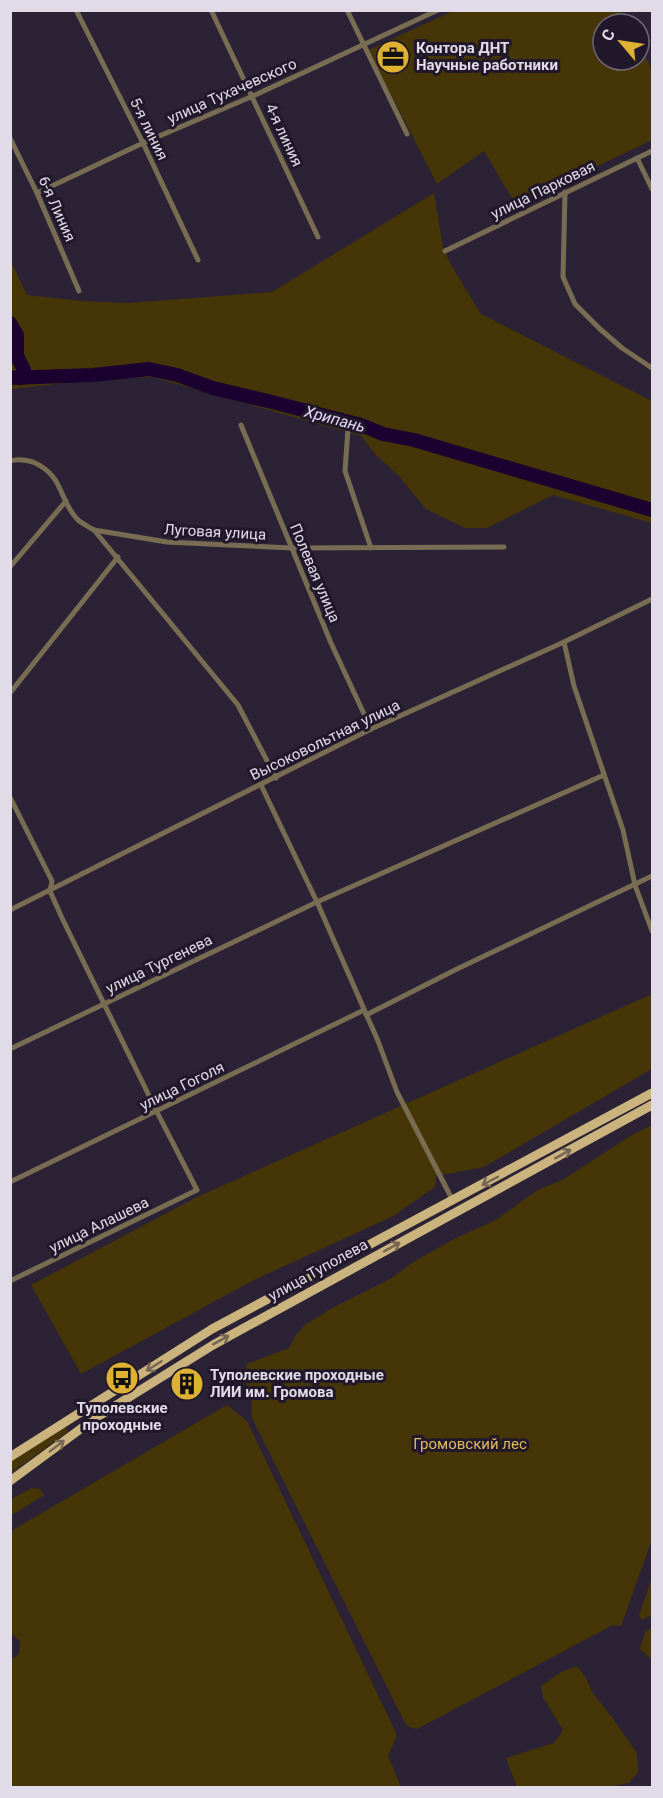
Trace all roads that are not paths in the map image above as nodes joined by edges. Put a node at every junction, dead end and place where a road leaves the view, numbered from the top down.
1 (76, 10) edge
2 (212, 10) edge
3 (347, 10) edge
4 (438, 10) edge
5 (364, 45) junction
6 (253, 96) junction
7 (406, 134) dead end
8 (10, 138) edge
9 (143, 142) junction
10 (652, 151) edge
11 (637, 158) junction
12 (652, 189) edge
13 (565, 192) junction
14 (37, 193) junction
15 (318, 237) dead end
16 (445, 251) dead end
17 (198, 260) dead end
18 (79, 291) dead end
19 (652, 368) edge
20 (241, 425) dead end
21 (348, 429) dead end
22 (10, 461) edge
23 (66, 501) junction
24 (94, 530) junction
25 (292, 548) junction
26 (371, 548) junction
27 (504, 548) dead end
28 (118, 557) junction
29 (10, 567) edge
30 (652, 599) edge
31 (564, 642) junction
32 (10, 693) edge
33 (371, 729) junction
34 (604, 775) junction
35 (276, 778) junction
36 (261, 785) junction
37 (10, 797) edge
38 (652, 876) edge
39 (635, 885) junction
40 (50, 891) junction
41 (317, 902) junction
42 (10, 910) edge
43 (652, 931) edge
44 (105, 1004) junction
45 (365, 1012) junction
46 (10, 1049) edge
47 (652, 1094) edge
48 (652, 1105) edge
49 (157, 1112) junction
50 (10, 1182) edge
51 (453, 1201) junction
52 (10, 1281) edge
53 (11, 1456) edge
54 (10, 1481) edge

1 - 9 street, 5-я линия
2 - 6 street, 4-я линия
3 - 5 street
4 - 5 street, улица Тухачевского
5 - 6 street, улица Тухачевского
5 - 7 street
6 - 9 street, улица Тухачевского
6 - 15 street, 4-я линия
8 - 14 street, 6-я Линия
9 - 14 street, улица Тухачевского
9 - 17 street, 5-я линия
10 - 11 street, улица Парковая
11 - 12 street
11 - 13 street, улица Парковая
13 - 16 street, улица Парковая
13 - 19 street
14 - 18 street, 6-я Линия
20 - 25 street, Полевая улица
21 - 26 street
22 - 23 street
23 - 24 street
23 - 29 street
24 - 25 street, Луговая улица
24 - 28 street
25 - 26 street, Луговая улица
25 - 33 street, Полевая улица
26 - 27 street, Луговая улица
28 - 32 street
28 - 35 street
30 - 31 street, Высоковольтная улица
31 - 33 street, Высоковольтная улица
31 - 34 street
33 - 35 street, Высоковольтная улица
34 - 39 street
34 - 41 street, улица Тургенева
35 - 36 street, Высоковольтная улица
36 - 40 street, Высоковольтная улица
36 - 41 street
37 - 40 street
38 - 39 street, улица Гоголя
39 - 43 street
39 - 45 street, улица Гоголя
40 - 42 street, Высоковольтная улица
40 - 44 street
41 - 44 street, улица Тургенева
41 - 45 street
44 - 46 street, улица Тургенева
44 - 49 street
45 - 49 street, улица Гоголя
45 - 51 street
47 -> 51 main road, улица Туполева
54 -> 48 main road, улица Туполева
49 - 50 street, улица Гоголя
49 - 52 street, улица Алашева
51 -> 53 main road, улица Туполева

